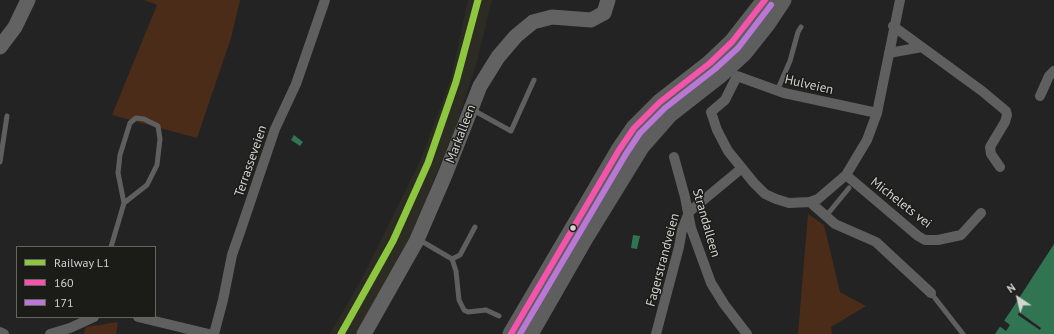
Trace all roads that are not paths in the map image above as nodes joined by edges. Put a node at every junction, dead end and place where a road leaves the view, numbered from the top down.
1 (325, 0) edge
2 (608, 0) edge
3 (765, 0) edge
4 (783, 0) edge
5 (900, 0) edge
6 (24, 2) edge
7 (893, 26) junction
8 (801, 27) dead end
9 (0, 47) edge
10 (922, 47) junction
11 (889, 53) junction
12 (1054, 71) edge
13 (534, 80) dead end
14 (777, 91) junction
15 (1040, 96) dead end
16 (471, 109) junction
17 (877, 113) junction
18 (7, 116) dead end
19 (674, 157) dead end
20 (0, 162) edge
21 (1000, 167) dead end
22 (742, 168) junction
23 (846, 174) junction
24 (849, 188) dead end
25 (810, 202) junction
26 (124, 203) junction
27 (689, 212) junction
28 (981, 213) dead end
29 (825, 217) junction
30 (475, 227) dead end
31 (416, 242) junction
32 (111, 246) edge
33 (452, 259) junction
34 (931, 292) joint
35 (499, 316) dead end
36 (142, 318) edge
37 (84, 319) edge
38 (0, 332) edge
39 (4, 334) edge
40 (50, 334) edge
41 (209, 334) edge
42 (214, 334) edge
43 (364, 334) edge
44 (512, 334) edge
45 (530, 334) edge
46 (656, 334) edge
47 (747, 334) edge
48 (963, 334) edge

1 - 42 street, Terrasseveien
2 - 16 main road, Markalleen
3 - 44 highway
4 - 45 highway
5 - 7 street
6 - 9 main road
7 - 10 street
7 - 11 street
8 - 14 lane
10 - 11 street
10 - 21 street
11 - 17 street
12 - 15 street
13 - 16 lane
14 - 17 street, Hulveien
14 - 22 street, Hulveien
16 - 31 main road, Markalleen
17 - 23 street
18 - 20 lane
19 - 27 street, Strandalleen
22 - 25 street
22 - 27 street, Fagerstrandveien
23 - 25 street
23 - 28 street, Michelets vei
24 - 29 lane
25 - 29 street
26 - 26 lane
26 - 32 lane
27 - 46 street, Fagerstrandveien
27 - 47 street, Strandalleen
29 - 34 street
30 - 33 lane
31 - 33 lane
31 - 43 main road, Markalleen
33 - 35 lane
34 - 48 lane
36 - 41 street
37 - 40 street
38 - 39 street

